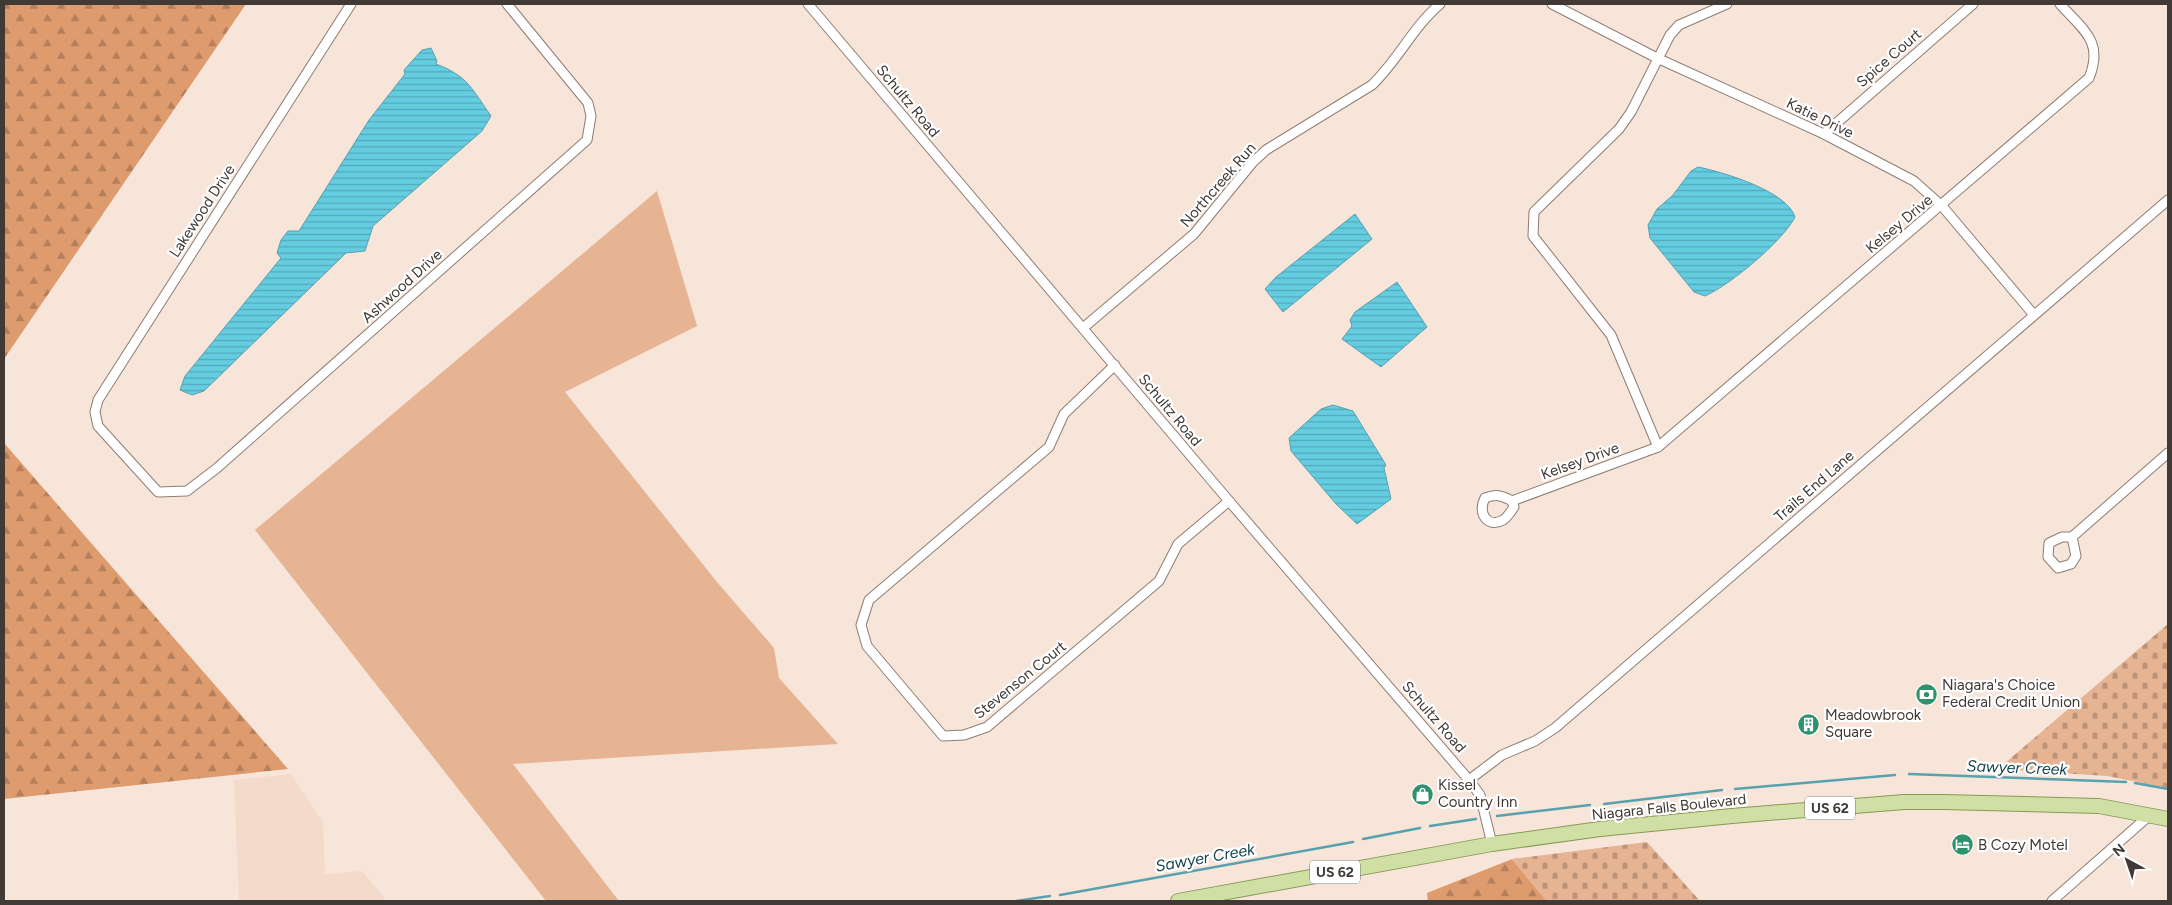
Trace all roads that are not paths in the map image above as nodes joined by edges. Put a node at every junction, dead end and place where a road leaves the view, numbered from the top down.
1 (351, 4) edge
2 (507, 4) edge
3 (808, 4) edge
4 (1440, 4) edge
5 (1552, 4) edge
6 (1728, 4) edge
7 (1973, 4) edge
8 (2060, 4) edge
9 (1658, 58) junction
10 (1824, 134) junction
11 (2168, 200) edge
12 (1942, 206) junction
13 (2034, 315) junction
14 (1082, 328) junction
15 (1115, 366) junction
16 (106, 437) joint
17 (1658, 447) junction
18 (2168, 453) edge
19 (1512, 500) dead end
20 (1229, 501) junction
21 (2072, 536) dead end
22 (1469, 780) junction
23 (2151, 814) junction
24 (2168, 819) edge
25 (1492, 844) junction
26 (1178, 901) edge
27 (2052, 901) edge

1 - 16 street, Lakewood Drive
2 - 16 street, Ashwood Drive
3 - 14 street, Schultz Road
4 - 14 street, Northcreek Run
5 - 9 street, Katie Drive
6 - 9 street
7 - 10 street, Spice Court
8 - 12 street, Kelsey Drive
9 - 10 street, Katie Drive
9 - 17 street
10 - 12 street, Katie Drive
11 - 13 street, Trails End Lane
12 - 13 street, Katie Drive
12 - 17 street, Kelsey Drive
13 - 22 street, Trails End Lane
14 - 15 street, Schultz Road
15 - 20 street, Schultz Road
15 - 20 street, Stevenson Court
17 - 19 street, Kelsey Drive
18 - 21 street
20 - 22 street, Schultz Road
22 - 25 street, Schultz Road
23 - 24 main road, Niagara Falls Boulevard / US 62
23 - 25 main road, Niagara Falls Boulevard / US 62
23 - 27 street
25 - 26 main road, Niagara Falls Boulevard / US 62

